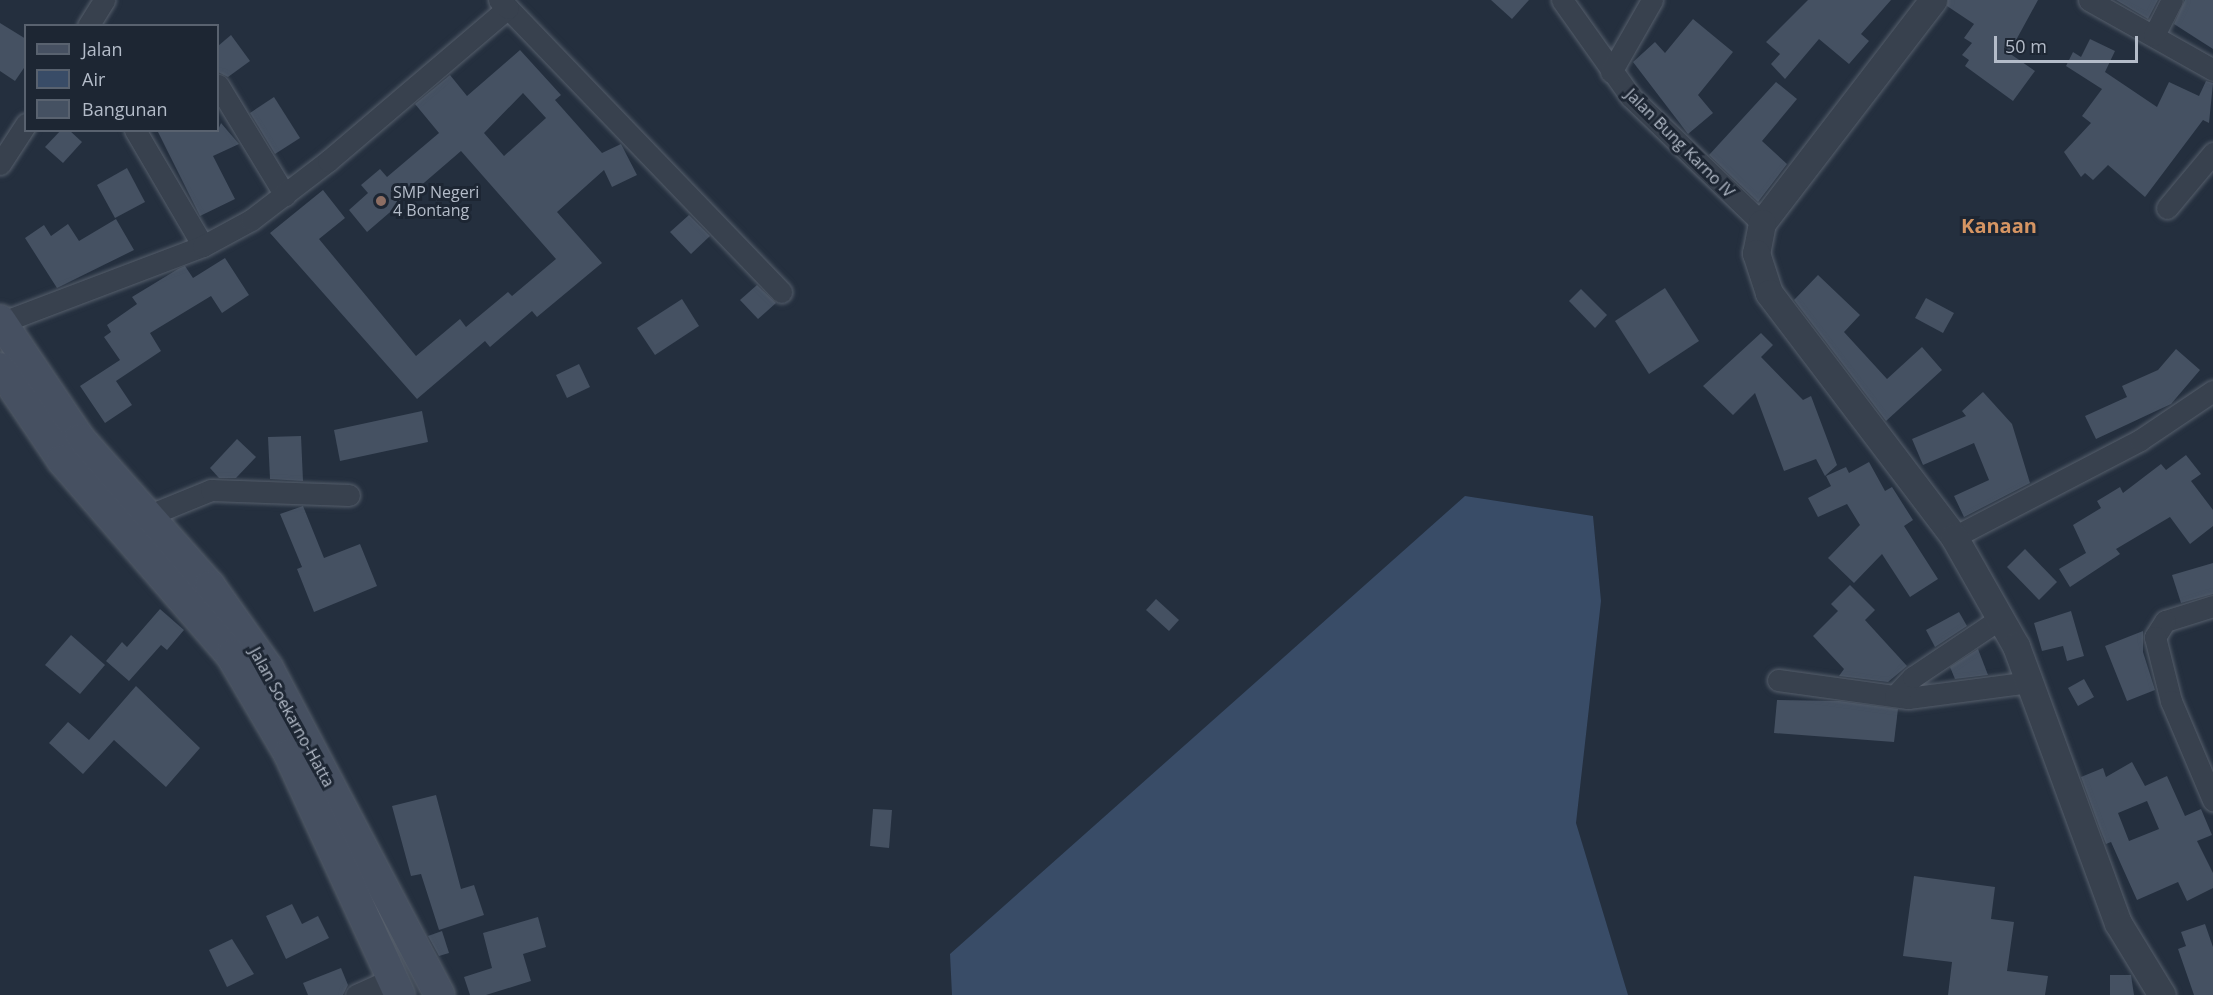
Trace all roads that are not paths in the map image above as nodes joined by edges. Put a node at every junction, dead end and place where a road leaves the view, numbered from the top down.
1 (104, 0) edge
2 (1562, 0) edge
3 (1652, 0) edge
4 (1933, 0) edge
5 (2089, 0) edge
6 (2172, 0) edge
7 (503, 3) edge
8 (89, 24) edge
9 (2154, 35) junction
10 (2213, 70) edge
11 (1611, 72) junction
12 (219, 87) edge
13 (24, 127) edge
14 (136, 132) edge
15 (2213, 153) edge
16 (0, 164) edge
17 (285, 195) junction
18 (2168, 208) dead end
19 (1762, 223) junction
20 (203, 246) junction
21 (781, 292) dead end
22 (0, 322) edge
23 (0, 368) edge
24 (2213, 391) edge
25 (349, 495) dead end
26 (147, 516) junction
27 (1954, 537) junction
28 (2213, 606) edge
29 (2001, 618) junction
30 (1778, 680) dead end
31 (2029, 682) junction
32 (1895, 696) junction
33 (276, 707) junction
34 (300, 752) junction
35 (2213, 800) edge
36 (396, 987) edge
37 (356, 995) edge
38 (440, 995) edge
39 (2162, 995) edge

1 - 8 street
2 - 11 street, Jalan Bung Karno IV
3 - 11 street
4 - 19 street
5 - 9 street
6 - 9 street
7 - 17 street
7 - 21 street
9 - 10 street
11 - 19 street, Jalan Bung Karno IV
12 - 17 street
13 - 16 street
14 - 20 street
15 - 18 street
17 - 20 street
19 - 27 street
20 - 22 street
22 - 26 main road, Jalan Soekarno-Hatta
23 - 33 main road, Jalan Soekarno-Hatta
24 - 27 street
25 - 26 street
26 - 33 main road, Jalan Soekarno-Hatta
27 - 29 street
28 - 35 street
29 - 31 street
29 - 32 street
30 - 32 street
31 - 32 street
31 - 39 street
33 - 34 main road, Jalan Soekarno-Hatta
34 - 36 main road, Jalan Soekarno-Hatta
34 - 38 main road, Jalan Soekarno-Hatta
36 - 37 street

